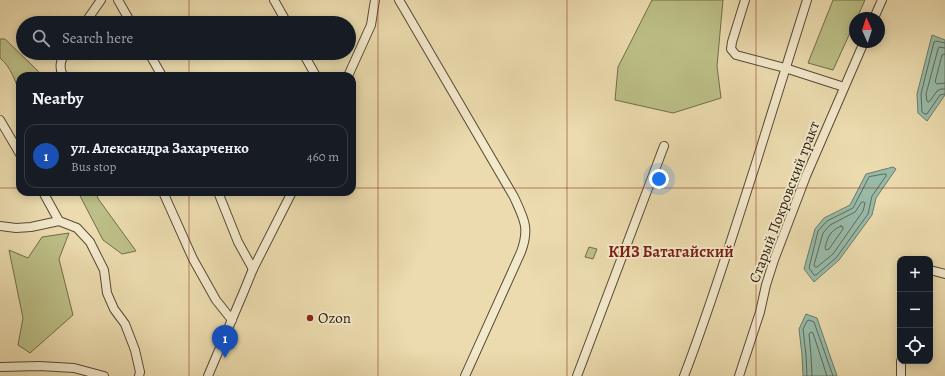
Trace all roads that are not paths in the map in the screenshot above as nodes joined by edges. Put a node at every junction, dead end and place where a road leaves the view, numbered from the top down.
1 (101, 0) edge
2 (118, 0) edge
3 (274, 0) edge
4 (375, 0) edge
5 (399, 0) edge
6 (744, 0) edge
7 (806, 0) edge
8 (882, 0) edge
9 (877, 12) edge
10 (90, 16) edge
11 (127, 16) edge
12 (283, 16) edge
13 (861, 48) edge
14 (356, 58) edge
15 (61, 60) edge
16 (153, 60) edge
17 (307, 60) edge
18 (355, 60) edge
19 (785, 68) junction
20 (61, 72) edge
21 (160, 72) edge
22 (314, 72) edge
23 (350, 72) edge
24 (844, 87) junction
25 (0, 120) edge
26 (664, 146) dead end
27 (16, 147) edge
28 (45, 196) edge
29 (165, 196) edge
30 (220, 196) edge
31 (290, 196) edge
32 (59, 220) junction
33 (0, 226) edge
34 (253, 269) junction
35 (933, 271) edge
36 (945, 274) edge
37 (232, 320) junction
38 (901, 364) edge
39 (0, 367) edge
40 (104, 376) edge
41 (140, 376) edge
42 (208, 376) edge
43 (465, 376) edge
44 (577, 376) edge
45 (684, 376) edge
46 (739, 376) edge
47 (901, 376) edge

1 - 10 street
2 - 11 street
3 - 12 street
4 - 14 street
5 - 43 street
6 - 19 street
7 - 19 street
8 - 9 street
13 - 24 street, Старый Покровский тракт
15 - 20 street
16 - 21 street
17 - 22 street
18 - 23 street
19 - 24 street
19 - 45 street
24 - 46 street, Старый Покровский тракт
25 - 27 street
26 - 44 street
28 - 32 street
29 - 37 street
30 - 34 street
31 - 34 street
32 - 33 street
32 - 41 street
34 - 37 street
35 - 36 street
37 - 42 street
38 - 47 street
39 - 40 street

